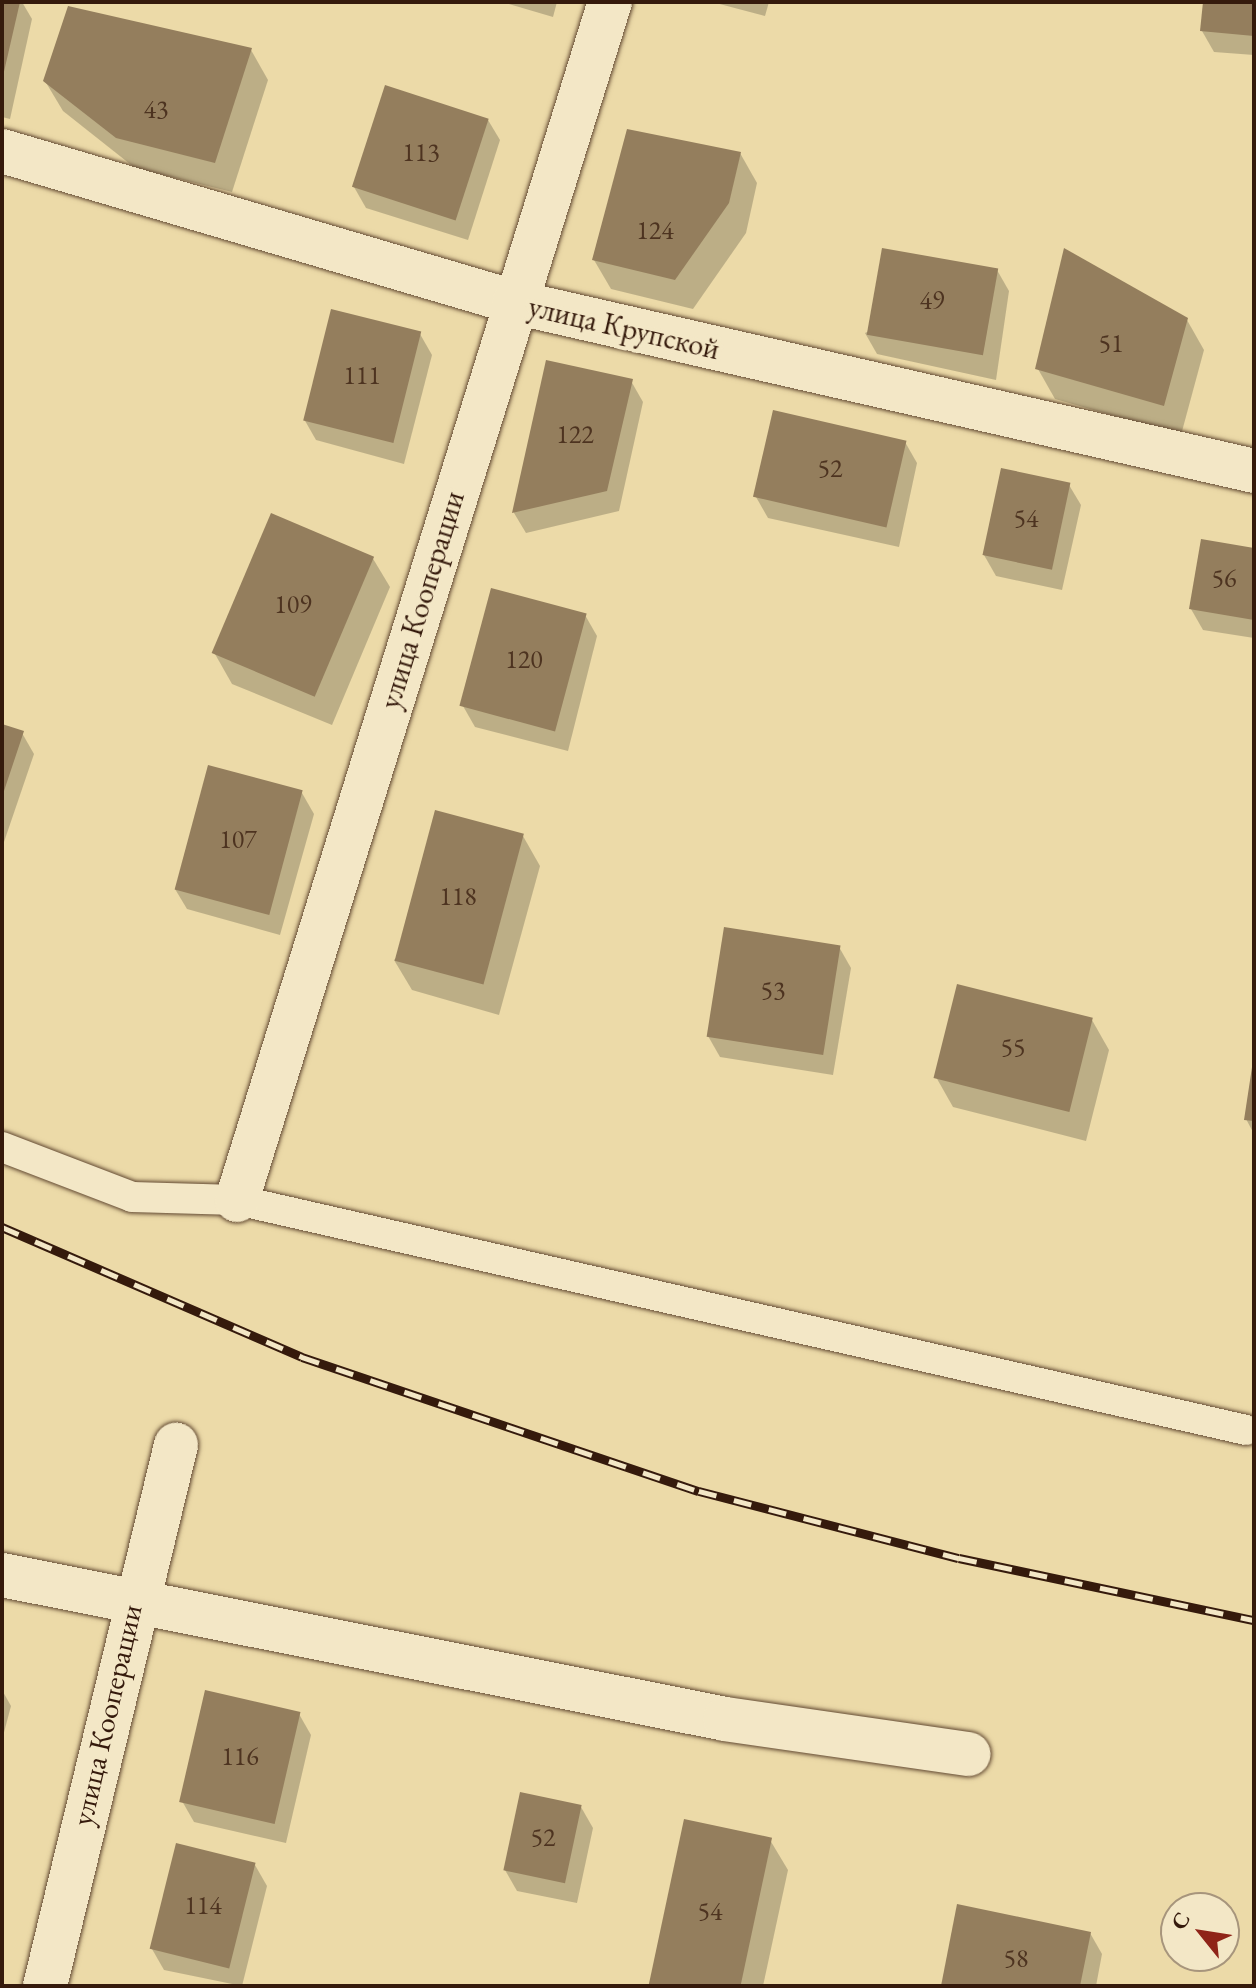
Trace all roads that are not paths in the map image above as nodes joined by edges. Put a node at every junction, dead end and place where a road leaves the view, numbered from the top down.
1 (610, 2) edge
2 (2, 151) edge
3 (514, 302) junction
4 (1254, 471) edge
5 (2, 1147) edge
6 (237, 1200) junction
7 (1246, 1430) dead end
8 (176, 1445) dead end
9 (2, 1575) edge
10 (135, 1597) junction
11 (968, 1754) dead end
12 (45, 1986) edge

1 - 3 street, улица Кооперации
2 - 3 street, улица Крупской
3 - 4 street, улица Крупской
3 - 6 street, улица Кооперации
5 - 6 lane
6 - 7 lane
8 - 10 street, улица Кооперации
9 - 10 street
10 - 11 street
10 - 12 street, улица Кооперации

